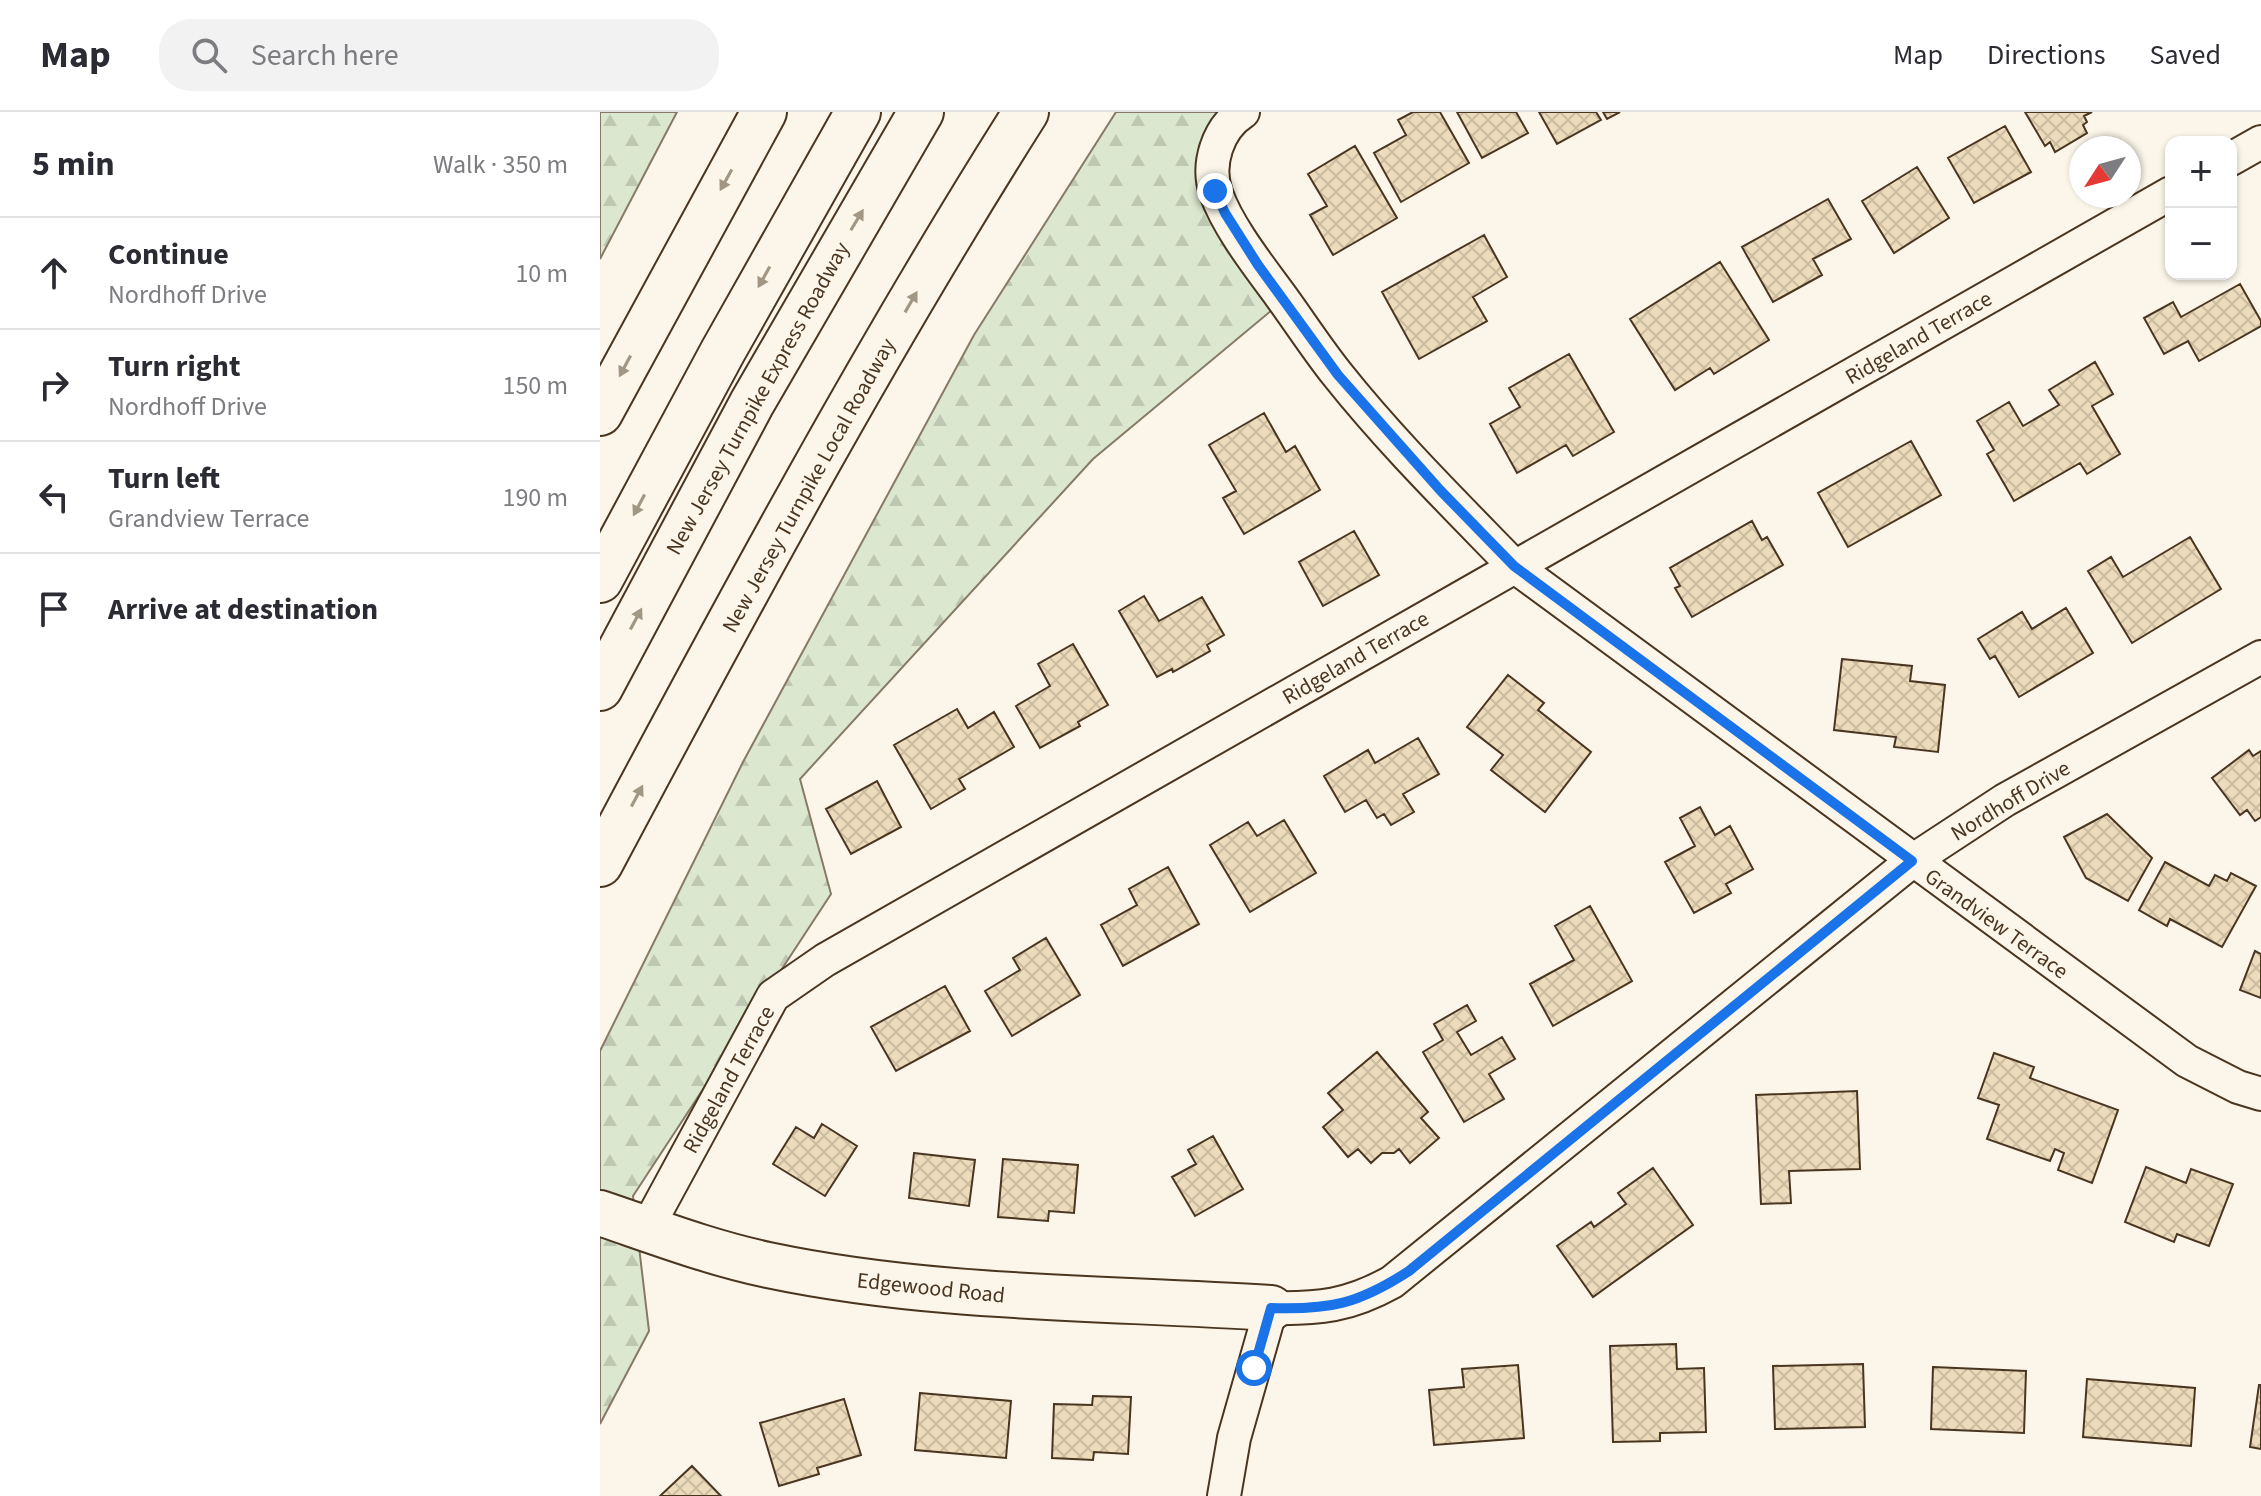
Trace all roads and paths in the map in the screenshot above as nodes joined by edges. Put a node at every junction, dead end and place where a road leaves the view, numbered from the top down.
1 (764, 112) edge
2 (858, 112) edge
3 (921, 112) edge
4 (1026, 112) edge
5 (1243, 112) edge
6 (2261, 142) edge
7 (2237, 156) edge
8 (2165, 196) edge
9 (600, 413) edge
10 (1514, 566) junction
11 (600, 580) edge
12 (2261, 657) edge
13 (600, 688) edge
14 (1912, 861) junction
15 (600, 864) edge
16 (2261, 1094) edge
17 (600, 1213) edge
18 (646, 1230) junction
19 (1271, 1308) junction
20 (1224, 1496) edge

1 -> 9 main road
2 -> 11 main road
13 -> 3 main road, New Jersey Turnpike Express Roadway
15 -> 4 main road, New Jersey Turnpike Local Roadway
5 - 10 street, Grandview Terrace
6 - 7 street
8 - 10 street, Ridgeland Terrace
10 - 14 street, Grandview Terrace
10 - 18 street, Ridgeland Terrace
12 - 14 street, Nordhoff Drive
14 - 16 street, Grandview Terrace
14 - 19 street, Nordhoff Drive
17 - 18 main road, Edgewood Road
18 - 19 main road, Edgewood Road
19 - 20 street

